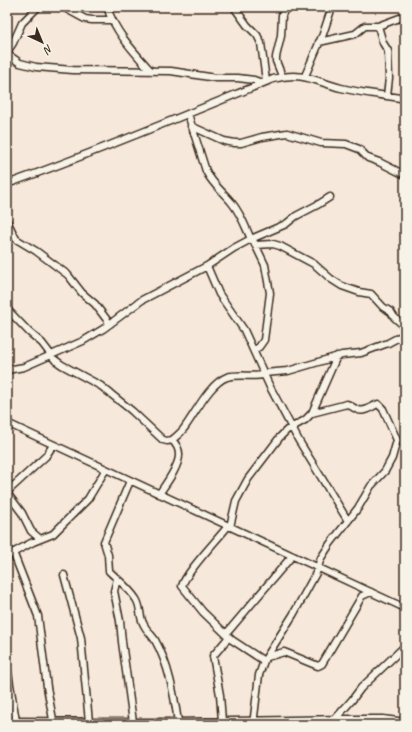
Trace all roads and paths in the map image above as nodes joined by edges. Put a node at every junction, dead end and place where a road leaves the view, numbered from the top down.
1 (38, 7) edge
2 (63, 7) edge
3 (107, 7) edge
4 (234, 7) edge
5 (286, 7) edge
6 (332, 7) edge
7 (405, 16) edge
8 (112, 20) junction
9 (378, 26) junction
10 (320, 42) junction
11 (7, 53) edge
12 (151, 71) junction
13 (282, 76) junction
14 (305, 76) junction
15 (264, 82) junction
16 (387, 96) junction
17 (405, 99) edge
18 (188, 114) junction
19 (191, 126) junction
20 (405, 175) edge
21 (7, 184) edge
22 (330, 197) dead end
23 (7, 221) edge
24 (252, 239) junction
25 (255, 245) junction
26 (207, 266) junction
27 (7, 309) edge
28 (110, 324) junction
29 (405, 327) edge
30 (405, 334) edge
31 (254, 350) junction
32 (51, 355) junction
33 (337, 356) junction
34 (7, 370) edge
35 (264, 374) junction
36 (312, 413) junction
37 (7, 423) edge
38 (292, 428) junction
39 (405, 438) edge
40 (172, 440) junction
41 (397, 440) junction
42 (54, 445) junction
43 (106, 469) junction
44 (130, 481) junction
45 (7, 493) edge
46 (159, 494) junction
47 (348, 521) junction
48 (229, 527) junction
49 (40, 539) junction
50 (13, 552) junction
51 (7, 556) edge
52 (292, 556) junction
53 (317, 567) junction
54 (64, 575) dead end
55 (117, 579) junction
56 (372, 592) junction
57 (405, 608) edge
58 (227, 635) junction
59 (405, 646) edge
60 (265, 659) junction
61 (7, 666) edge
62 (334, 719) junction
63 (16, 721) junction
64 (222, 721) junction
65 (7, 722) edge
66 (89, 722) junction
67 (133, 722) junction
68 (178, 722) junction
69 (405, 722) edge
70 (254, 723) edge
71 (54, 724) edge

1 - 11 street
2 - 8 street
3 - 8 street
4 - 15 street
5 - 13 street
6 - 10 street
7 - 9 street
8 - 12 street
9 - 10 street
9 - 16 street
10 - 14 street
11 - 12 street
12 - 15 street
13 - 14 street
13 - 15 street
14 - 16 street
15 - 18 street
16 - 17 street
18 - 19 street
18 - 21 street
19 - 20 street
19 - 24 street
22 - 24 street
23 - 28 street
24 - 25 street
24 - 26 street
25 - 29 street
25 - 31 street
26 - 28 street
26 - 31 street
27 - 32 street
28 - 32 street
30 - 33 street
31 - 35 street
32 - 34 street
32 - 40 street
33 - 35 street
33 - 36 street
35 - 38 street
35 - 40 street
36 - 38 street
36 - 41 street
37 - 42 street
38 - 47 street
38 - 48 street
39 - 41 street
40 - 46 street
41 - 47 street
42 - 43 street
42 - 45 street
43 - 44 street
43 - 49 street
44 - 46 street
44 - 55 street
45 - 49 street
46 - 48 street
47 - 53 street
48 - 52 street
48 - 58 street
49 - 50 street
50 - 51 street
50 - 71 street
52 - 53 street
52 - 58 street
53 - 56 street
53 - 60 street
54 - 66 street
55 - 67 street
55 - 68 street
56 - 57 street
56 - 60 street
58 - 60 street
58 - 64 street
59 - 62 street
60 - 70 street
61 - 63 street
62 - 69 street
62 - 70 street
63 - 65 street
63 - 71 street
64 - 68 street
64 - 70 street
66 - 67 street
66 - 71 street
67 - 68 street

